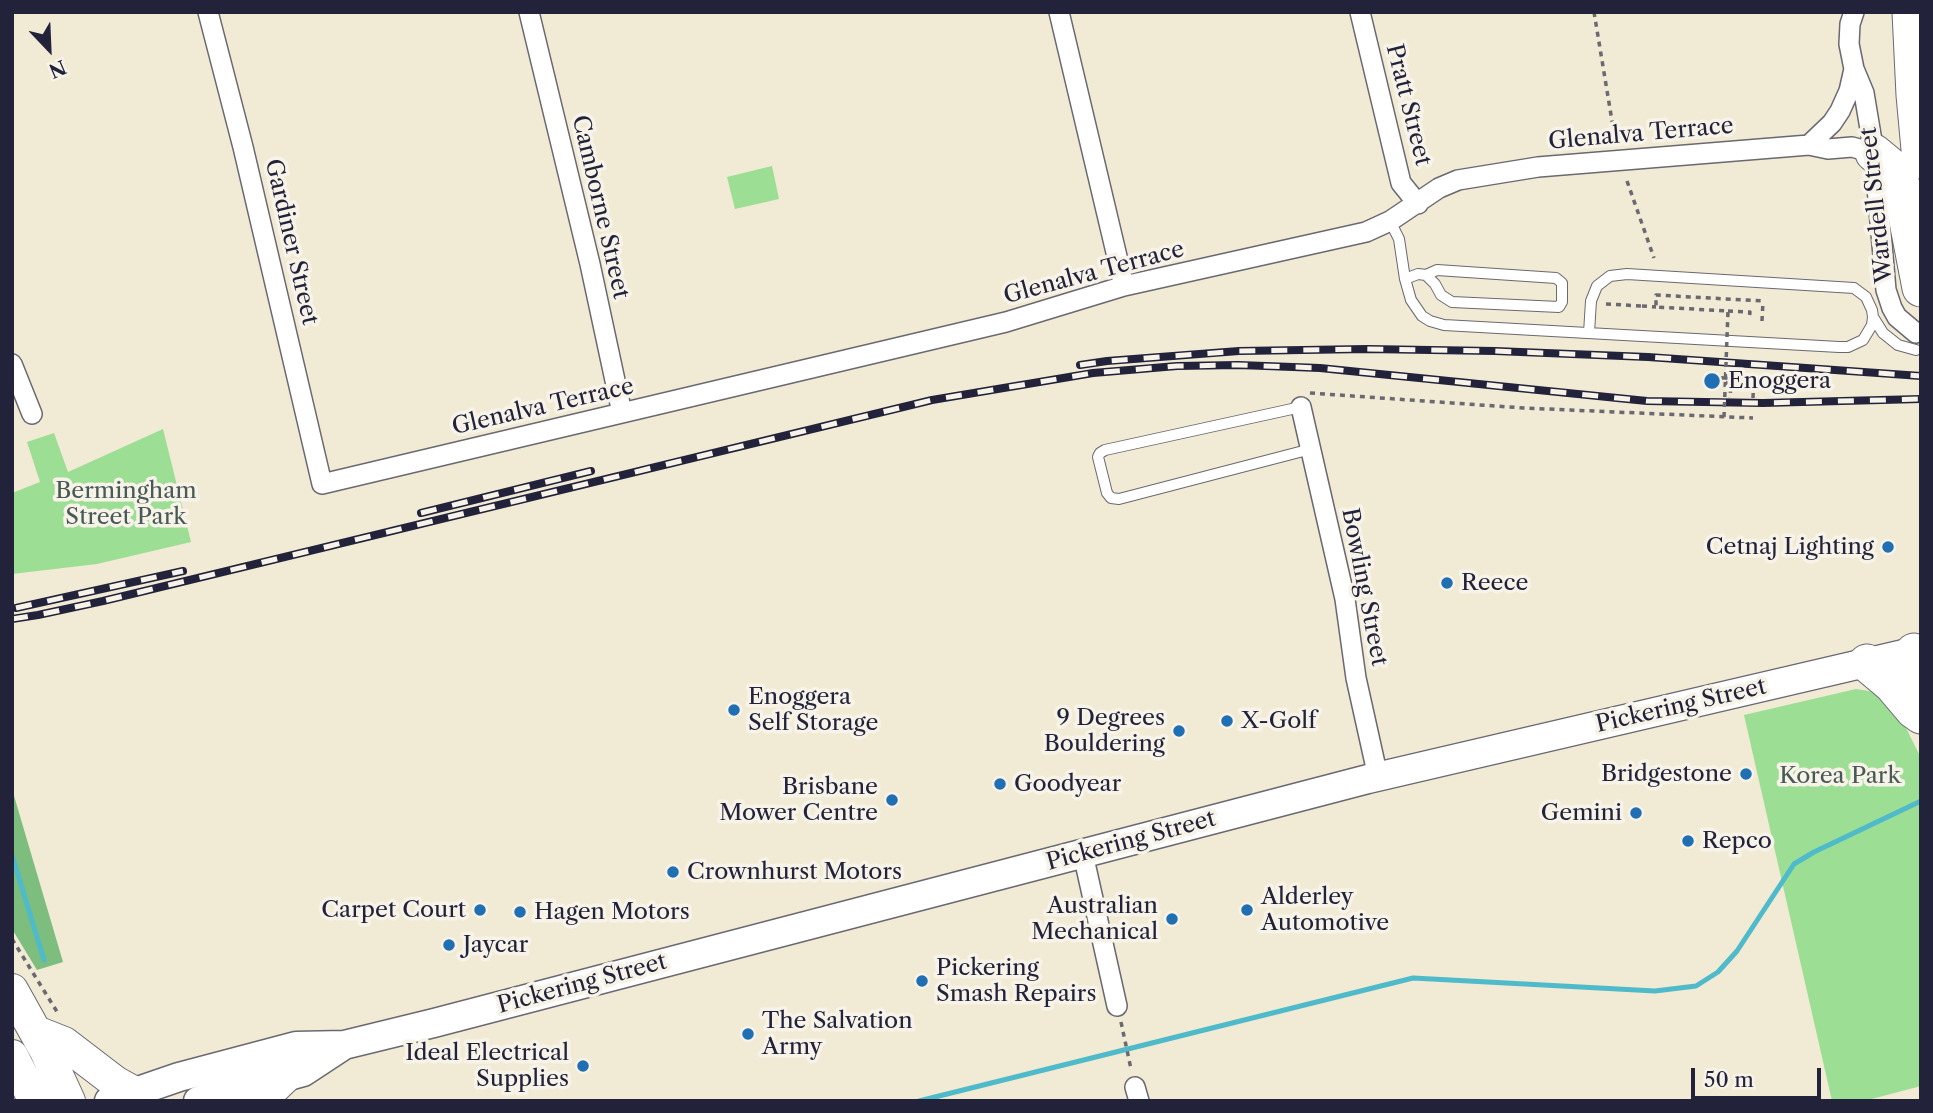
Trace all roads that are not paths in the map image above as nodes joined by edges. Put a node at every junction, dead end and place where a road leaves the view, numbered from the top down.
1 (208, 12) edge
2 (529, 12) edge
3 (1059, 12) edge
4 (1360, 12) edge
5 (1854, 12) edge
6 (1911, 12) edge
7 (1854, 69) junction
8 (1808, 145) junction
9 (1874, 153) junction
10 (1921, 160) edge
11 (1418, 204) junction
12 (1390, 221) junction
13 (1426, 275) junction
14 (1405, 279) junction
15 (1124, 286) junction
16 (1906, 298) edge
17 (1873, 317) junction
18 (1589, 333) junction
19 (1916, 341) joint
20 (12, 364) edge
21 (1301, 407) joint
22 (622, 413) junction
23 (32, 414) dead end
24 (1311, 449) junction
25 (322, 485) joint
26 (1919, 660) edge
27 (1867, 663) junction
28 (1921, 715) edge
29 (1378, 777) junction
30 (1083, 854) junction
31 (12, 990) edge
32 (1117, 1006) dead end
33 (50, 1027) junction
34 (344, 1045) junction
35 (286, 1076) junction
36 (121, 1096) edge
37 (69, 1101) edge
38 (198, 1101) edge
39 (260, 1101) edge

1 - 25 street, Gardiner Street
2 - 22 street, Camborne Street
3 - 15 street
4 - 11 street, Pratt Street
5 - 7 street, Wardell Street
6 - 10 highway
7 - 8 street, Wardell Street
7 - 9 street, Wardell Street
8 - 9 street, Glenalva Terrace
8 - 11 street, Glenalva Terrace
9 - 16 highway
11 - 12 street, Glenalva Terrace
12 - 14 lane
12 - 15 street, Glenalva Terrace
13 - 13 lane
13 - 14 lane
14 - 18 lane
15 - 22 street, Glenalva Terrace
16 - 17 lane
16 - 19 street, Wardell Street
17 - 18 lane
17 - 18 lane
17 - 19 lane
20 - 23 street
21 - 24 street, Bowling Street
21 - 24 lane
22 - 25 street, Glenalva Terrace
24 - 29 street, Bowling Street
26 - 27 main road, Pickering Street
27 - 28 highway
27 - 29 main road, Pickering Street
29 - 30 main road, Pickering Street
30 - 32 street
30 - 34 main road, Pickering Street
31 - 33 main road
33 - 36 main road
33 - 37 main road
34 - 35 main road, Pickering Street
34 - 36 main road, Pickering Street
35 - 38 main road, Pickering Street
35 - 39 main road

